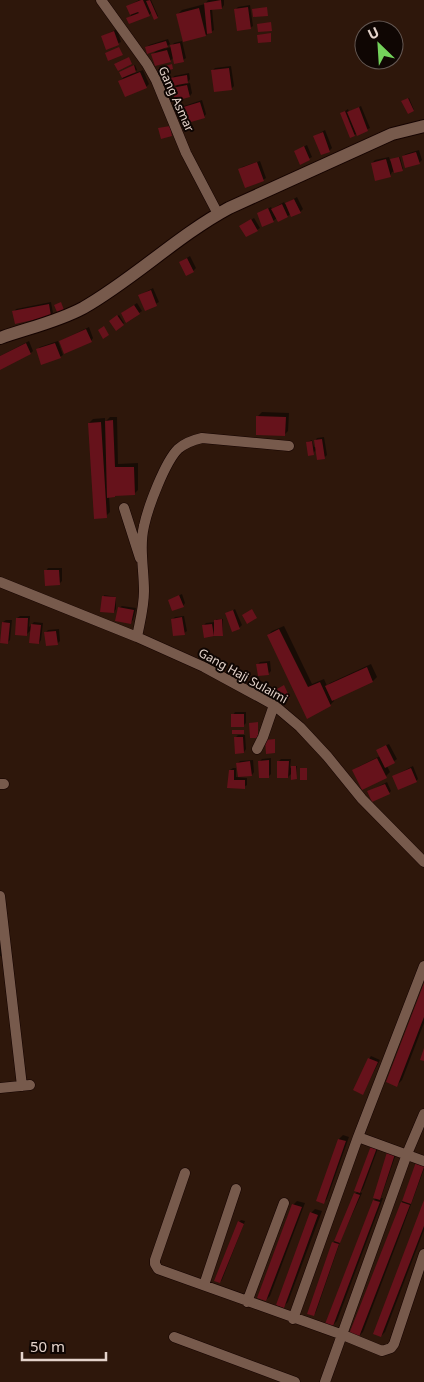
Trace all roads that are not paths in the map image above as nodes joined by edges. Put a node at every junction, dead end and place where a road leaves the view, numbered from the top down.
1 (101, 0) edge
2 (424, 126) edge
3 (218, 214) junction
4 (0, 338) edge
5 (290, 446) dead end
6 (124, 508) dead end
7 (142, 566) junction
8 (0, 582) edge
9 (136, 636) junction
10 (274, 705) junction
11 (256, 749) dead end
12 (424, 862) edge
13 (0, 896) edge
14 (424, 966) edge
15 (0, 1088) edge
16 (424, 1114) edge
17 (358, 1137) junction
18 (407, 1154) junction
19 (424, 1161) edge
20 (185, 1173) dead end
21 (236, 1189) dead end
22 (284, 1202) dead end
23 (424, 1256) edge
24 (204, 1285) junction
25 (248, 1302) junction
26 (293, 1319) junction
27 (343, 1335) junction
28 (174, 1337) dead end
29 (295, 1382) edge
30 (325, 1382) edge

1 - 3 street, Gang Asmar
2 - 3 street
3 - 4 street
5 - 7 street
6 - 7 street
7 - 9 street
8 - 9 street, Gang Haji Sulaimi
9 - 10 street, Gang Haji Sulaimi
10 - 11 street
10 - 12 street, Gang Haji Sulaimi
13 - 15 street
14 - 17 street
16 - 18 street
17 - 18 street
17 - 26 street
18 - 19 street
18 - 27 street
20 - 24 street
21 - 24 street
22 - 25 street
23 - 27 street
24 - 25 street
25 - 26 street
26 - 27 street
27 - 30 street
28 - 29 street

